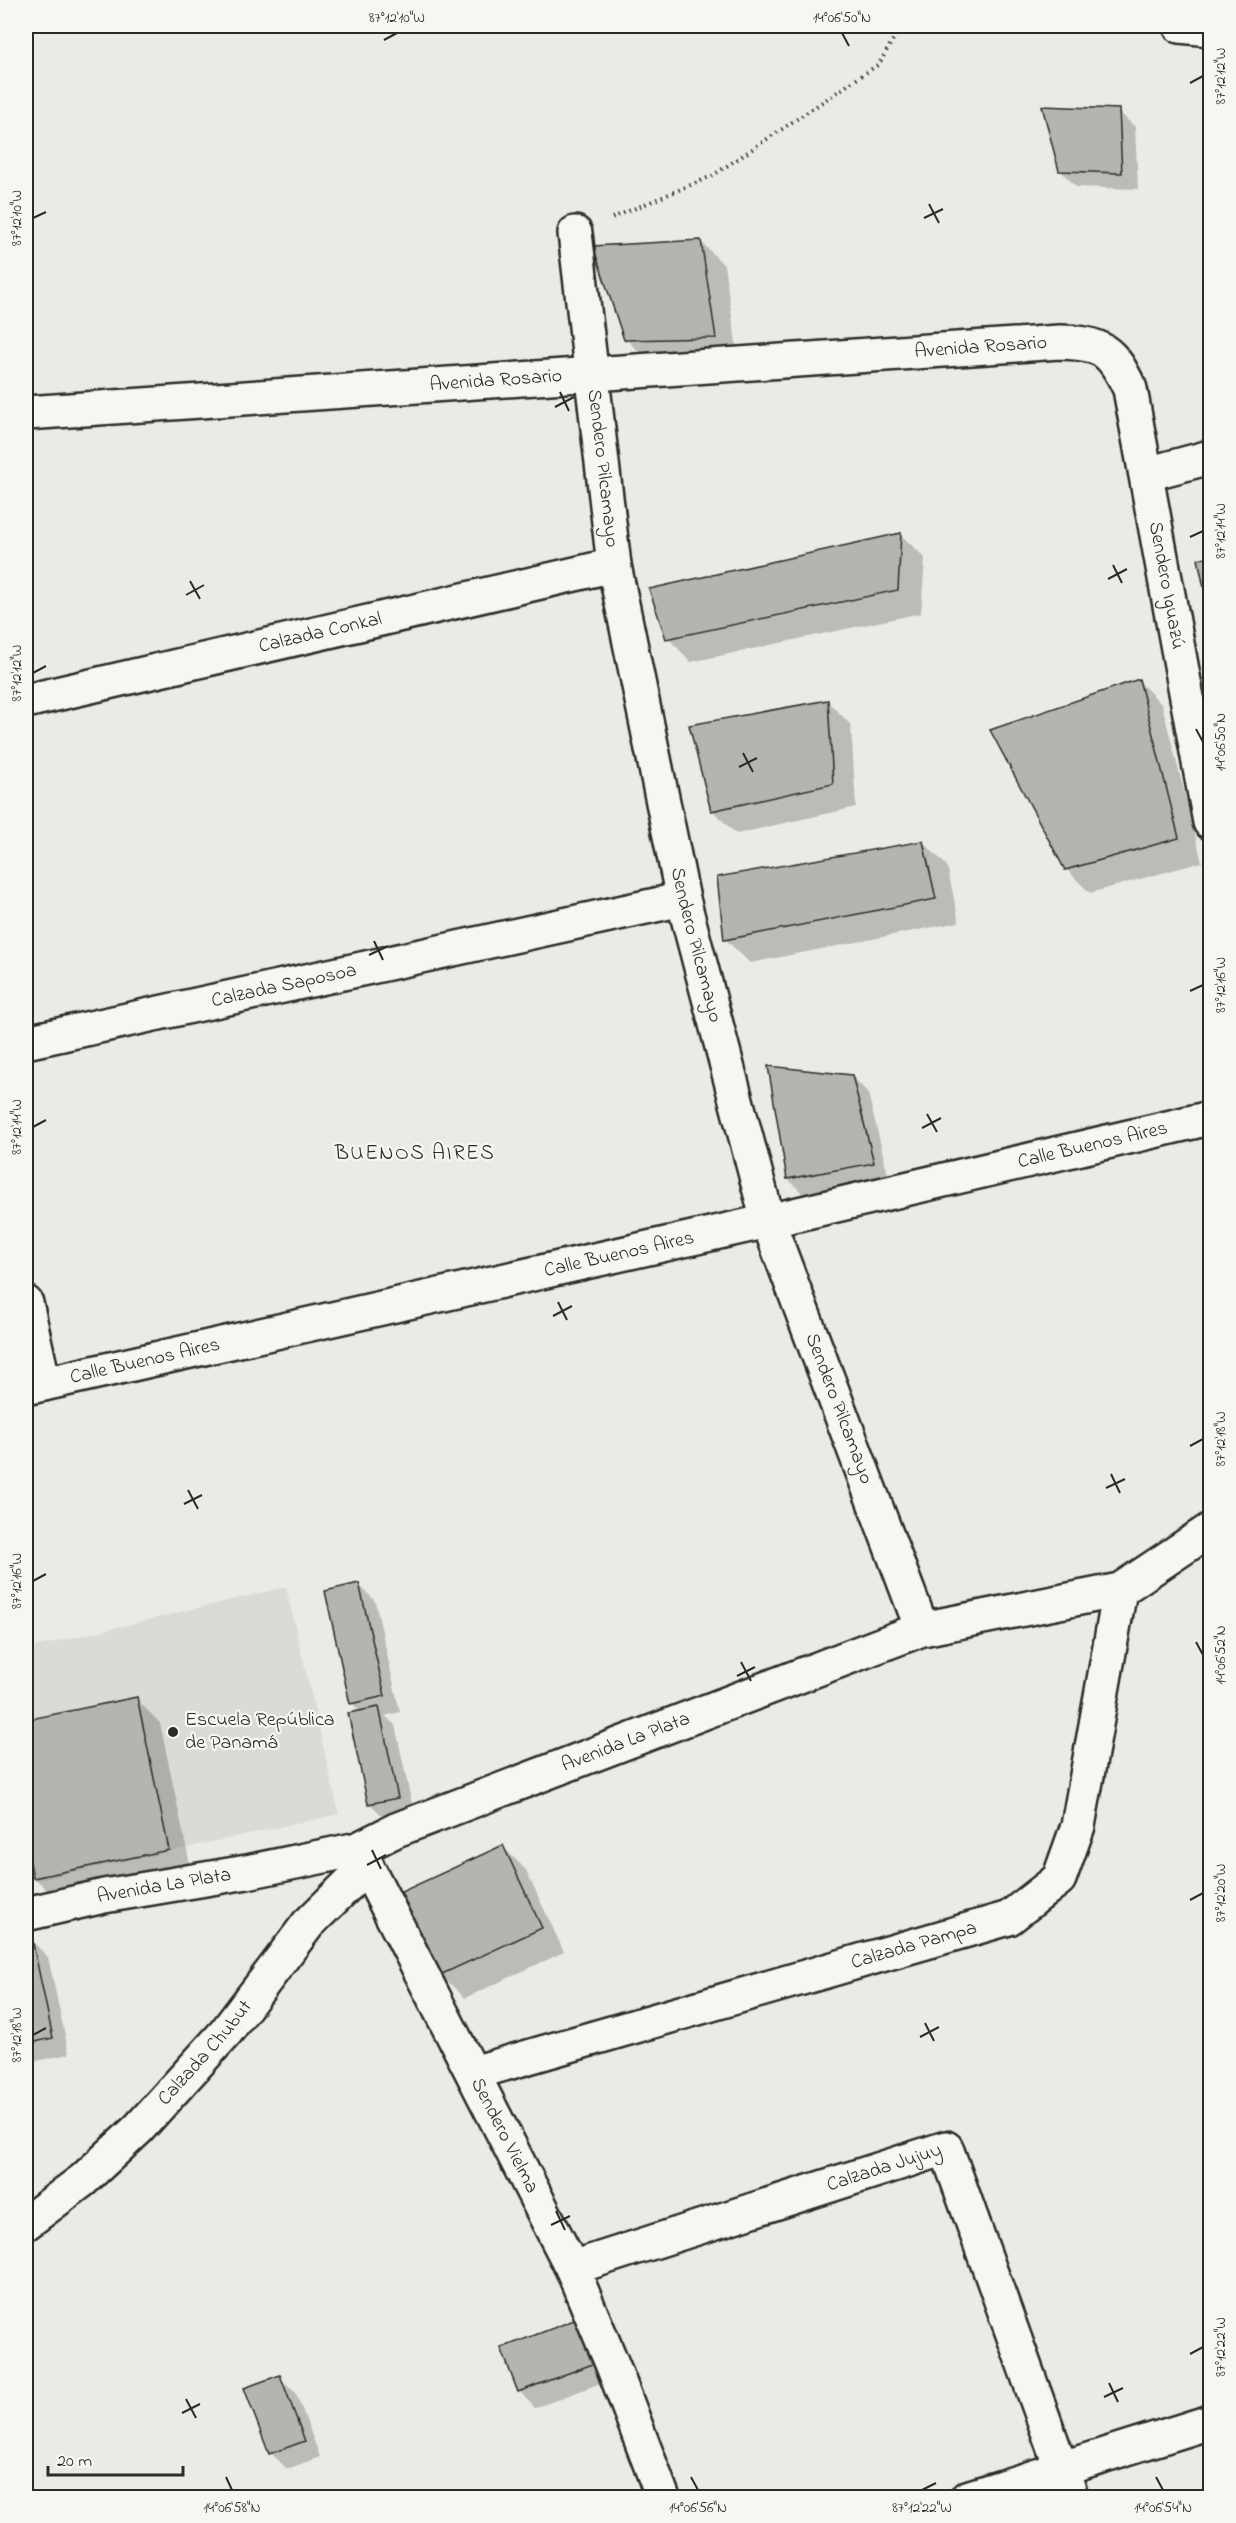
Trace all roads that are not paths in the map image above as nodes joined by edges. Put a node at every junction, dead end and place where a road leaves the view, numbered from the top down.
1 (1180, 26) edge
2 (1210, 29) edge
3 (575, 233) road end
4 (1107, 352) joint
5 (592, 374) junction
6 (26, 413) edge
7 (1210, 457) edge
8 (1147, 474) junction
9 (614, 565) junction
10 (26, 701) edge
11 (1210, 822) edge
12 (683, 898) junction
13 (26, 1042) edge
14 (1210, 1118) edge
15 (768, 1221) junction
16 (26, 1303) edge
17 (35, 1386) edge
18 (1210, 1530) edge
19 (1120, 1590) junction
20 (922, 1629) junction
21 (362, 1857) junction
22 (26, 1914) edge
23 (473, 2073) junction
24 (26, 2223) edge
25 (572, 2268) junction
26 (1210, 2422) edge
27 (1067, 2483) edge
28 (663, 2498) edge
29 (967, 2498) edge

1 - 2 street
3 - 5 street, Sendero Pilcamayo
4 - 5 street, Avenida Rosario
4 - 8 street, Sendero Iguazú
5 - 6 street, Avenida Rosario
5 - 9 street, Sendero Pilcamayo
7 - 8 street
8 - 11 street, Sendero Iguazú
9 - 10 street, Calzada Conkal
9 - 12 street, Sendero Pilcamayo
12 - 13 street, Calzada Saposoa
12 - 15 street, Sendero Pilcamayo
14 - 15 street, Calle Buenos Aires
15 - 17 street, Calle Buenos Aires
15 - 20 street, Sendero Pilcamayo
16 - 17 street
18 - 19 street, Avenida La Plata
19 - 20 street, Avenida La Plata
19 - 23 street, Calzada Pampa
20 - 21 street, Avenida La Plata
21 - 22 street, Avenida La Plata
21 - 23 street, Sendero Vielma
21 - 24 street, Calzada Chubut
23 - 25 street, Sendero Vielma
25 - 27 street, Calzada Jujuy
25 - 28 street, Sendero Vielma
26 - 27 street
27 - 29 street

